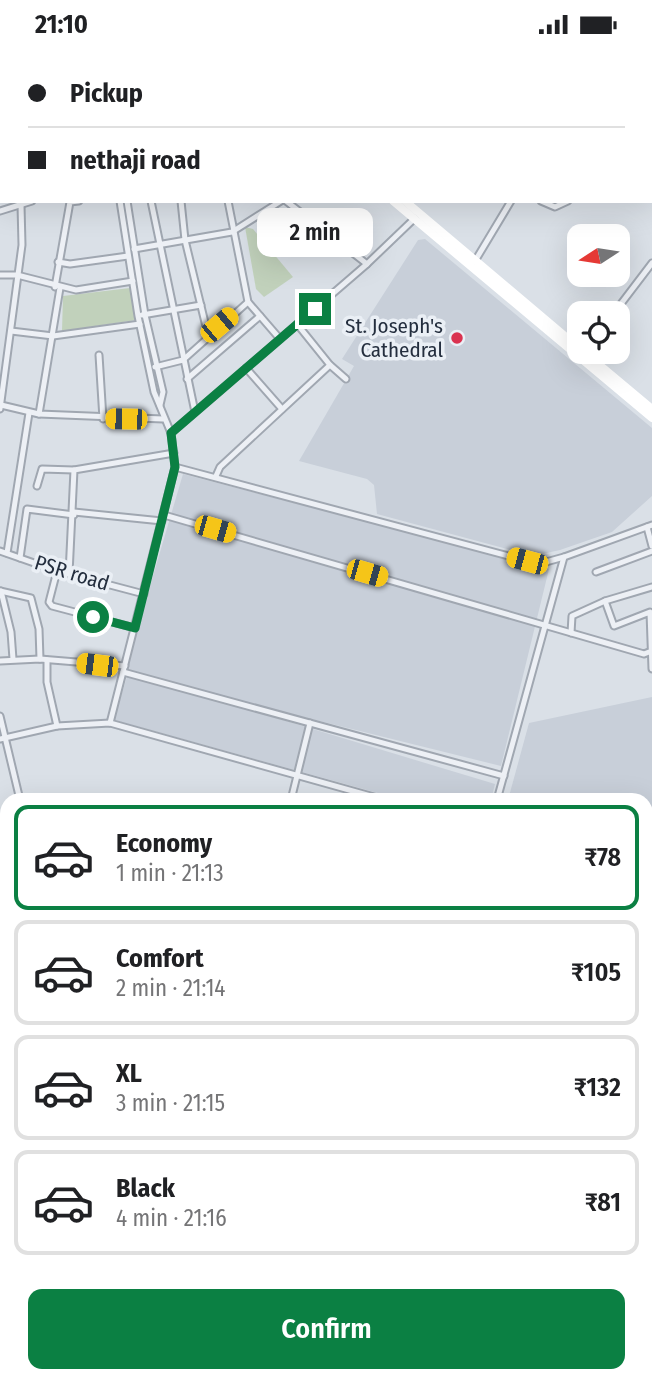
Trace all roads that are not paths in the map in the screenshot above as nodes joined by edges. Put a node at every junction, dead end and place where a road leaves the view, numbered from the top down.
1 (26, 203) edge
2 (70, 203) edge
3 (120, 203) edge
4 (127, 203) edge
5 (151, 203) edge
6 (181, 203) edge
7 (228, 203) edge
8 (278, 203) edge
9 (289, 203) edge
10 (396, 203) edge
11 (407, 203) edge
12 (510, 203) edge
13 (546, 203) edge
14 (564, 203) edge
15 (21, 205) junction
16 (0, 211) edge
17 (417, 216) junction
18 (232, 232) junction
19 (185, 240) junction
20 (159, 244) junction
21 (131, 251) junction
22 (58, 262) junction
23 (652, 263) edge
24 (366, 264) junction
25 (473, 265) junction
26 (645, 272) junction
27 (0, 275) edge
28 (17, 275) junction
29 (652, 277) edge
30 (133, 282) junction
31 (57, 288) junction
32 (623, 301) edge
33 (248, 302) junction
34 (201, 305) junction
35 (172, 310) junction
36 (142, 316) junction
37 (260, 316) junction
38 (140, 324) junction
39 (297, 324) junction
40 (11, 331) junction
41 (208, 335) junction
42 (53, 337) junction
43 (280, 339) junction
44 (567, 340) edge
45 (99, 355) dead end
46 (183, 360) junction
47 (595, 364) edge
48 (597, 364) edge
49 (330, 365) junction
50 (154, 367) junction
51 (246, 368) junction
52 (187, 379) junction
53 (346, 379) dead end
54 (0, 407) edge
55 (282, 409) junction
56 (652, 409) edge
57 (195, 412) junction
58 (29, 413) junction
59 (39, 414) junction
60 (652, 418) edge
61 (103, 419) junction
62 (163, 419) junction
63 (171, 433) junction
64 (174, 453) junction
65 (175, 467) junction
66 (74, 470) junction
67 (216, 476) junction
68 (37, 486) dead end
69 (74, 514) junction
70 (163, 518) junction
71 (650, 526) edge
72 (652, 548) edge
73 (0, 551) edge
74 (7, 553) junction
75 (564, 557) junction
76 (20, 558) junction
77 (57, 571) junction
78 (596, 572) dead end
79 (69, 574) junction
80 (652, 587) edge
81 (0, 591) edge
82 (144, 594) junction
83 (605, 601) junction
84 (545, 625) junction
85 (651, 627) edge
86 (135, 628) junction
87 (571, 633) junction
88 (649, 652) junction
89 (13, 659) junction
90 (43, 659) junction
91 (0, 661) edge
92 (124, 669) junction
93 (652, 669) edge
94 (0, 716) edge
95 (110, 723) junction
96 (310, 723) junction
97 (57, 726) junction
98 (3, 739) edge
99 (296, 775) junction
100 (503, 776) junction
101 (18, 793) edge
102 (292, 793) edge
103 (350, 793) edge
104 (499, 793) edge

1 - 15 street
2 - 22 street
3 - 21 street
4 - 21 street
5 - 20 street
6 - 19 street
7 - 18 street
8 - 18 street
9 - 24 street
10 - 17 main road
11 - 17 main road
12 - 25 street
13 - 14 street
15 - 16 street
15 - 28 street
17 - 24 street
17 - 25 main road
18 - 19 street
18 - 33 street
19 - 20 street
19 - 34 street
20 - 21 street
20 - 35 street
21 - 22 street
21 - 30 street
21 - 36 street
22 - 31 street
23 - 26 street
24 - 39 street
25 - 44 main road
26 - 29 street
26 - 32 street
27 - 28 street
28 - 31 street
28 - 40 street
30 - 31 street
30 - 36 street
31 - 42 street
33 - 37 street
33 - 41 street
34 - 35 street
34 - 41 street
35 - 36 street
35 - 46 street
36 - 38 street
36 - 50 street
37 - 43 street
37 - 52 street
38 - 42 street
38 - 50 street
39 - 43 street
39 - 49 street
40 - 42 street
40 - 54 street
41 - 46 street
42 - 59 street
43 - 51 street
45 - 61 street
46 - 50 street
46 - 52 street
47 - 60 main road
48 - 56 main road
49 - 53 street
49 - 55 street
50 - 62 street
51 - 55 street
51 - 57 street
52 - 57 street
54 - 58 street
55 - 67 street
57 - 63 street
58 - 59 street
58 - 74 street
59 - 61 street
61 - 62 street
62 - 63 street
63 - 64 street
64 - 65 street
64 - 66 street
65 - 67 street
65 - 70 street
66 - 68 street
66 - 69 street
67 - 75 street
69 - 70 street
69 - 76 street
69 - 79 street
70 - 82 street
70 - 84 street
71 - 72 street
71 - 75 street
72 - 78 street
73 - 74 street, PSR road
74 - 76 street, PSR road
75 - 84 street
76 - 77 street, PSR road
77 - 79 street, PSR road
77 - 86 street
79 - 82 street, PSR road
80 - 83 street
81 - 89 street
81 - 90 street
82 - 86 street
83 - 85 street
83 - 87 street
84 - 87 street
84 - 100 street
85 - 88 street
86 - 92 street
87 - 88 street
88 - 93 street
89 - 90 street
89 - 91 street
90 - 92 street
90 - 97 street
92 - 95 street
92 - 96 street
94 - 98 street
95 - 97 street
95 - 99 street
96 - 99 street
96 - 100 street
97 - 98 street
98 - 101 street
99 - 102 street
99 - 103 street
100 - 104 street

